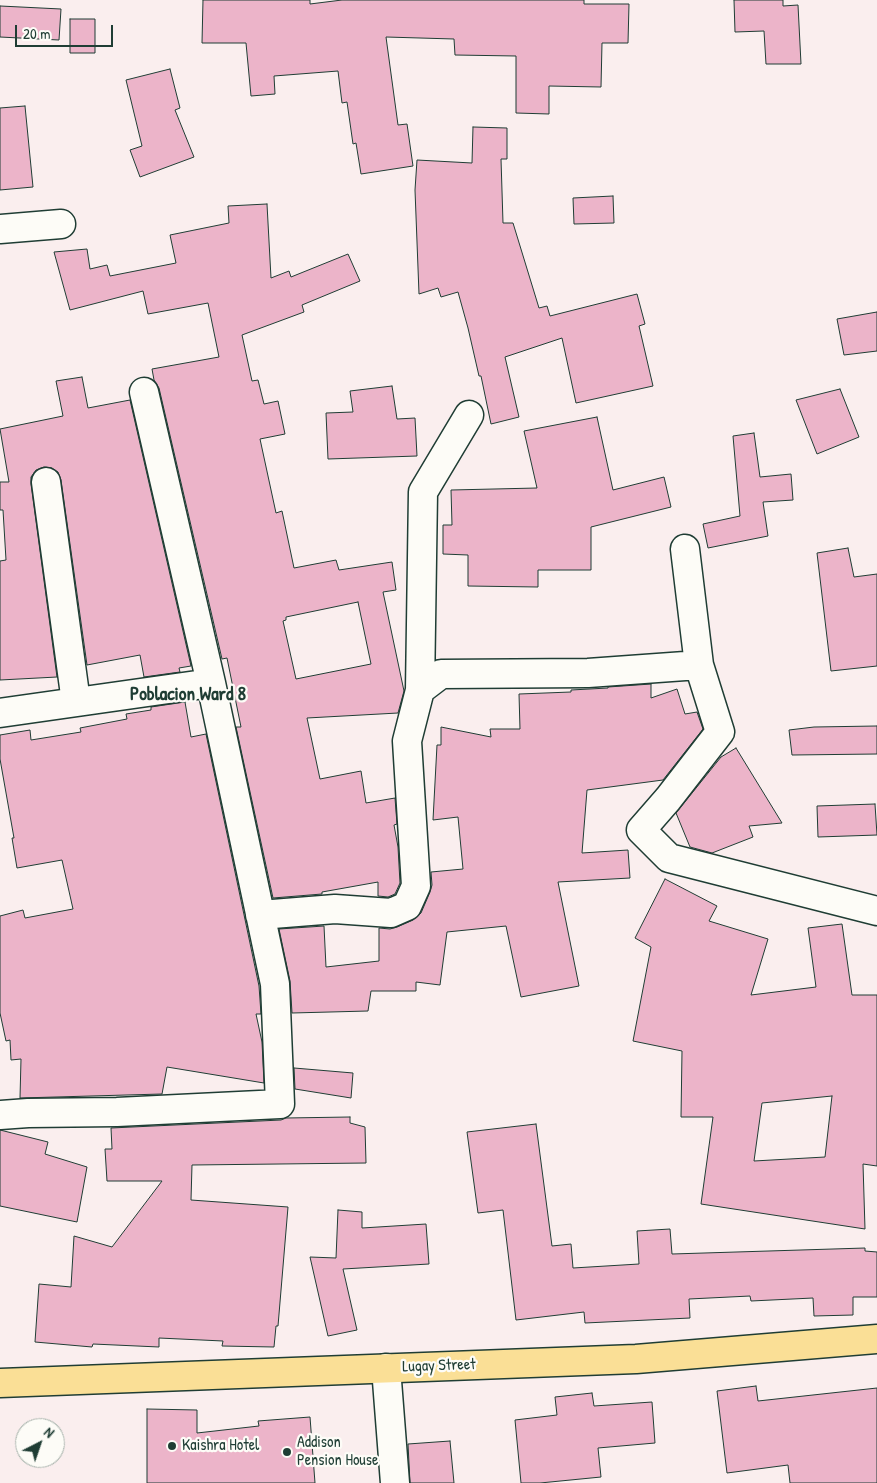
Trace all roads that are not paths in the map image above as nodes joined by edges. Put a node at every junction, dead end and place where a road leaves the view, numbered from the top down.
1 (61, 224) dead end
2 (0, 229) edge
3 (144, 392) dead end
4 (469, 415) dead end
5 (46, 482) dead end
6 (685, 549) dead end
7 (699, 665) junction
8 (211, 683) junction
9 (420, 690) junction
10 (76, 702) junction
11 (0, 714) edge
12 (877, 911) edge
13 (260, 915) junction
14 (0, 1115) edge
15 (877, 1338) edge
16 (386, 1368) junction
17 (0, 1382) edge
18 (395, 1483) edge

1 - 2 street
3 - 8 street
4 - 9 street
5 - 10 street
6 - 7 street
7 - 9 street
7 - 12 street
8 - 10 street
8 - 13 street
9 - 13 street
10 - 11 street
13 - 14 street
15 - 16 main road, Lugay Street
16 - 17 main road, Lugay Street
16 - 18 street

